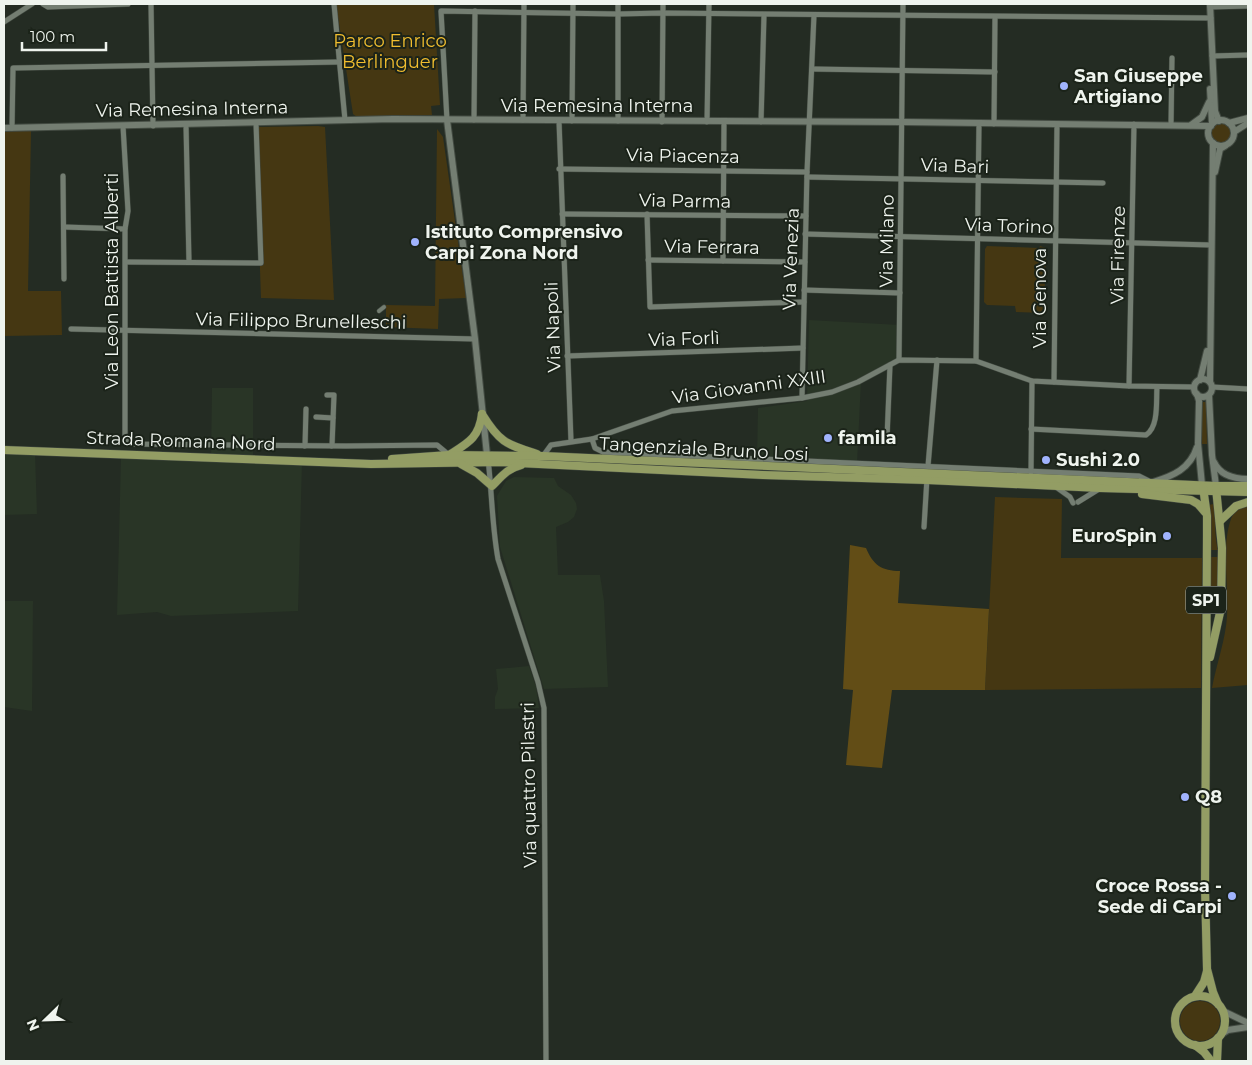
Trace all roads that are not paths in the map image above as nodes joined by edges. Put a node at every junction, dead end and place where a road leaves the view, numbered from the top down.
1 (32, 4) edge
2 (43, 4) edge
3 (128, 4) edge
4 (150, 4) edge
5 (334, 4) edge
6 (524, 4) edge
7 (572, 4) edge
8 (618, 4) edge
9 (663, 4) edge
10 (709, 4) edge
11 (903, 4) edge
12 (1210, 5) edge
13 (1248, 6) edge
14 (475, 11) junction
15 (524, 12) junction
16 (572, 13) junction
17 (664, 13) junction
18 (618, 14) junction
19 (709, 14) junction
20 (764, 15) junction
21 (814, 15) junction
22 (903, 16) junction
23 (995, 17) junction
24 (1211, 18) junction
25 (4, 22) edge
26 (1248, 55) edge
27 (1172, 58) dead end
28 (1212, 59) junction
29 (340, 62) junction
30 (152, 66) junction
31 (812, 69) junction
32 (902, 71) junction
33 (995, 72) junction
34 (1210, 99) junction
35 (1248, 118) edge
36 (345, 120) junction
37 (447, 120) junction
38 (474, 120) junction
39 (523, 120) junction
40 (559, 121) junction
41 (572, 121) junction
42 (618, 121) junction
43 (662, 122) junction
44 (707, 122) junction
45 (724, 122) junction
46 (762, 122) junction
47 (810, 122) junction
48 (903, 122) junction
49 (256, 123) junction
50 (1229, 123) junction
51 (1248, 123) edge
52 (979, 124) junction
53 (994, 124) junction
54 (1057, 124) junction
55 (1134, 124) junction
56 (1214, 124) junction
57 (186, 125) junction
58 (1171, 125) junction
59 (1190, 125) junction
60 (123, 126) junction
61 (153, 126) junction
62 (4, 128) edge
63 (12, 128) junction
64 (1234, 132) junction
65 (1208, 134) junction
66 (1213, 143) junction
67 (1225, 146) junction
68 (559, 169) junction
69 (725, 170) junction
70 (807, 174) junction
71 (63, 176) dead end
72 (902, 178) junction
73 (979, 180) junction
74 (1057, 183) junction
75 (1103, 183) dead end
76 (1212, 186) junction
77 (562, 214) junction
78 (648, 214) junction
79 (724, 215) junction
80 (806, 216) junction
81 (64, 227) junction
82 (125, 229) junction
83 (806, 234) junction
84 (901, 237) junction
85 (978, 238) junction
86 (1054, 241) junction
87 (1132, 243) junction
88 (1211, 245) junction
89 (648, 260) junction
90 (724, 261) junction
91 (126, 262) junction
92 (189, 262) junction
93 (805, 262) junction
94 (64, 279) dead end
95 (804, 290) junction
96 (900, 293) junction
97 (804, 302) junction
98 (384, 307) dead end
99 (379, 312) dead end
100 (71, 329) dead end
101 (127, 331) junction
102 (1209, 338) junction
103 (475, 339) junction
104 (803, 348) junction
105 (567, 356) junction
106 (900, 360) junction
107 (937, 360) junction
108 (976, 361) junction
109 (890, 365) junction
110 (1200, 380) junction
111 (1032, 381) junction
112 (1054, 382) junction
113 (1211, 384) junction
114 (1129, 386) junction
115 (1157, 387) junction
116 (1248, 389) edge
117 (1196, 391) junction
118 (327, 395) dead end
119 (1208, 395) junction
120 (802, 398) junction
121 (306, 410) dead end
122 (482, 414) junction
123 (316, 417) dead end
124 (333, 418) junction
125 (1031, 429) junction
126 (592, 438) junction
127 (887, 438) dead end
128 (571, 441) junction
129 (1198, 443) junction
130 (305, 446) junction
131 (332, 446) junction
132 (4, 450) edge
133 (449, 455) junction
134 (1212, 455) junction
135 (543, 456) junction
136 (488, 459) junction
137 (358, 462) junction
138 (457, 462) junction
139 (528, 463) junction
140 (1030, 472) junction
141 (927, 473) junction
142 (1248, 478) edge
143 (1152, 483) junction
144 (492, 486) junction
145 (1054, 486) junction
146 (1248, 486) edge
147 (1100, 488) junction
148 (1203, 488) junction
149 (1124, 489) junction
150 (1216, 489) junction
151 (1248, 492) edge
152 (1248, 502) edge
153 (1207, 516) junction
154 (1220, 521) junction
155 (924, 527) dead end
156 (1207, 554) junction
157 (1222, 554) junction
158 (1221, 608) junction
159 (1206, 609) junction
160 (1206, 684) junction
161 (1208, 969) junction
162 (1195, 996) junction
163 (1218, 1004) junction
164 (1223, 1011) junction
165 (1248, 1025) edge
166 (1219, 1037) junction
167 (1195, 1045) junction
168 (546, 1061) edge
169 (1212, 1061) edge
170 (1217, 1061) edge

1 - 25 street
2 - 3 street
4 - 30 street
5 - 29 street
6 - 15 street
7 - 16 street
8 - 18 street
9 - 17 street
10 - 19 street
11 - 22 street, Via Milano
12 - 13 street
12 - 24 street
14 - 15 street
14 - 37 street
14 - 38 street
15 - 16 street
15 - 39 street
16 - 18 street
16 - 41 street
17 - 18 street
17 - 19 street
17 - 43 street
18 - 42 street
19 - 20 street
19 - 44 street
20 - 21 street
20 - 46 street
21 - 22 street
21 - 31 street, Via Venezia
22 - 23 street
22 - 32 street, Via Milano
23 - 24 street
23 - 33 street
24 - 28 street
26 - 28 street
27 - 58 street
28 - 34 street
28 - 56 street
29 - 30 street
29 - 36 street
30 - 61 street
30 - 63 street
31 - 32 street
31 - 47 street, Via Venezia
32 - 33 street
32 - 48 street, Via Milano
33 - 53 street
34 - 56 street
34 - 59 street
35 - 50 street
36 - 37 street, Via Remesina Interna
36 - 49 street, Via Remesina Interna
37 - 38 street, Via Remesina Interna
37 - 103 street
38 - 39 street, Via Remesina Interna
39 - 40 street, Via Remesina Interna
40 - 41 street, Via Remesina Interna
40 - 68 street, Via Napoli
41 - 42 street, Via Remesina Interna
42 - 43 street, Via Remesina Interna
43 - 44 street, Via Remesina Interna
44 - 45 street, Via Remesina Interna
45 - 46 street, Via Remesina Interna
45 - 69 street
46 - 47 street, Via Remesina Interna
47 - 48 street, Via Remesina Interna
47 - 70 street, Via Venezia
48 - 52 street, Via Remesina Interna
48 - 72 street, Via Milano
49 - 57 street, Via Remesina Interna
49 - 92 street
50 - 56 street
50 - 64 street
51 - 64 street
52 - 53 street, Via Remesina Interna
52 - 73 street
53 - 54 street, Via Remesina Interna
54 - 55 street, Via Remesina Interna
54 - 74 street, Via Genova
55 - 58 street, Via Remesina Interna
55 - 87 street, Via Firenze
56 - 59 street, Via Remesina Interna
56 - 65 street
57 - 61 street, Via Remesina Interna
57 - 92 street
58 - 59 street, Via Remesina Interna
59 - 65 street, Via Remesina Interna
60 - 61 street, Via Remesina Interna
60 - 63 street, Via Remesina Interna
60 - 82 street, Via Leon Battista Alberti
62 - 63 street, Via Remesina Interna
64 - 67 street
65 - 66 street
66 - 67 street
66 - 76 street
67 - 76 street
68 - 69 street, Via Piacenza
68 - 77 street, Via Napoli
69 - 70 street, Via Piacenza
69 - 79 street
70 - 72 street, Via Bari
70 - 80 street, Via Venezia
71 - 81 street
72 - 73 street, Via Bari
72 - 84 street, Via Milano
73 - 74 street, Via Bari
73 - 85 street
74 - 75 street, Via Bari
74 - 86 street, Via Genova
76 - 88 street
77 - 78 street, Via Parma
77 - 105 street, Via Napoli
78 - 79 street, Via Parma
78 - 89 street
79 - 80 street, Via Parma
79 - 90 street
80 - 83 street, Via Venezia
81 - 82 street
81 - 94 street
82 - 91 street, Via Leon Battista Alberti
83 - 84 street, Via Torino
83 - 93 street, Via Venezia
84 - 85 street, Via Torino
84 - 96 street, Via Milano
85 - 86 street, Via Torino
85 - 108 street
86 - 87 street, Via Torino
86 - 112 street, Via Genova
87 - 88 street, Via Torino
87 - 114 street, Via Firenze
88 - 102 street
89 - 90 street, Via Ferrara
89 - 97 street
90 - 93 street, Via Ferrara
91 - 92 street
91 - 101 street, Via Leon Battista Alberti
93 - 95 street, Via Venezia
95 - 96 street
95 - 97 street, Via Venezia
96 - 106 street, Via Milano
97 - 104 street, Via Venezia
98 - 99 street
100 - 101 street, Via Filippo Brunelleschi
101 - 103 street, Via Filippo Brunelleschi
101 - 130 street, Via Leon Battista Alberti
102 - 110 street
102 - 113 street
103 - 122 street
104 - 105 street, Via Forlì
104 - 120 street, Via Venezia
105 - 128 street, Via Napoli
106 - 107 street, Via Giovanni XXIII
106 - 109 street, Via Giovanni XXIII
107 - 108 street, Via Giovanni XXIII
107 - 141 street
108 - 111 street, Via Giovanni XXIII
109 - 120 street, Via Giovanni XXIII
109 - 127 street
110 - 113 street
110 - 117 street
111 - 112 street, Via Giovanni XXIII
111 - 125 street
112 - 114 street, Via Giovanni XXIII
113 - 116 street
113 - 119 street
114 - 115 street, Via Giovanni XXIII
115 - 117 street, Via Giovanni XXIII
115 - 125 street
117 - 119 street
117 - 129 street, SP1
118 - 124 street
119 - 134 street, SP1
120 - 126 street, Via Giovanni XXIII
121 - 130 street
122 - 133 main road
122 - 135 main road
122 - 136 street
123 - 124 street
124 - 131 street
125 - 140 street
126 - 128 street, Via Giovanni XXIII
126 - 141 street
128 - 135 street, Via Giovanni XXIII
129 - 143 street
129 - 148 street, SP1
130 - 131 street
131 - 133 street
132 - 137 main road, Strada Romana Nord
133 - 136 main road, Strada Romana Nord
133 - 137 main road, Strada Romana Nord
134 - 142 street
134 - 150 street, SP1
135 - 136 main road, Tangenziale Bruno Losi
135 - 141 main road, Tangenziale Bruno Losi
136 - 138 main road, Strada Romana Nord
136 - 139 main road, Tangenziale Bruno Losi
136 - 144 street, Via quattro Pilastri
137 - 138 main road, Strada Romana Nord
138 - 144 main road
139 - 141 main road, Tangenziale Bruno Losi
139 - 144 main road
140 - 141 street
140 - 143 street
141 - 143 main road, Tangenziale Bruno Losi
141 - 145 main road, Tangenziale Bruno Losi
141 - 155 street
143 - 148 main road, Tangenziale Bruno Losi
144 - 168 street, Via quattro Pilastri
145 - 147 main road, Tangenziale Bruno Losi
145 - 147 street
146 - 150 main road, Tangenziale Bruno Losi
147 - 149 main road, Tangenziale Bruno Losi
148 - 149 main road, Tangenziale Bruno Losi
148 - 150 main road, Tangenziale Bruno Losi
148 - 153 main road, SP1
149 - 153 main road
150 - 151 main road, Tangenziale Bruno Losi
150 - 154 main road, SP1
152 - 154 main road
153 - 156 main road, SP1
154 - 157 main road, SP1
156 - 157 main road
156 - 159 main road, SP1
157 - 158 main road, SP1
158 - 159 main road
158 - 160 main road, SP1
159 - 160 main road, SP1
160 - 161 main road, SP1
161 - 162 main road
161 - 163 main road, SP1
162 - 163 main road
162 - 167 main road
163 - 164 main road
164 - 165 street
164 - 166 main road
165 - 166 street
166 - 167 main road
166 - 170 main road
167 - 169 main road

